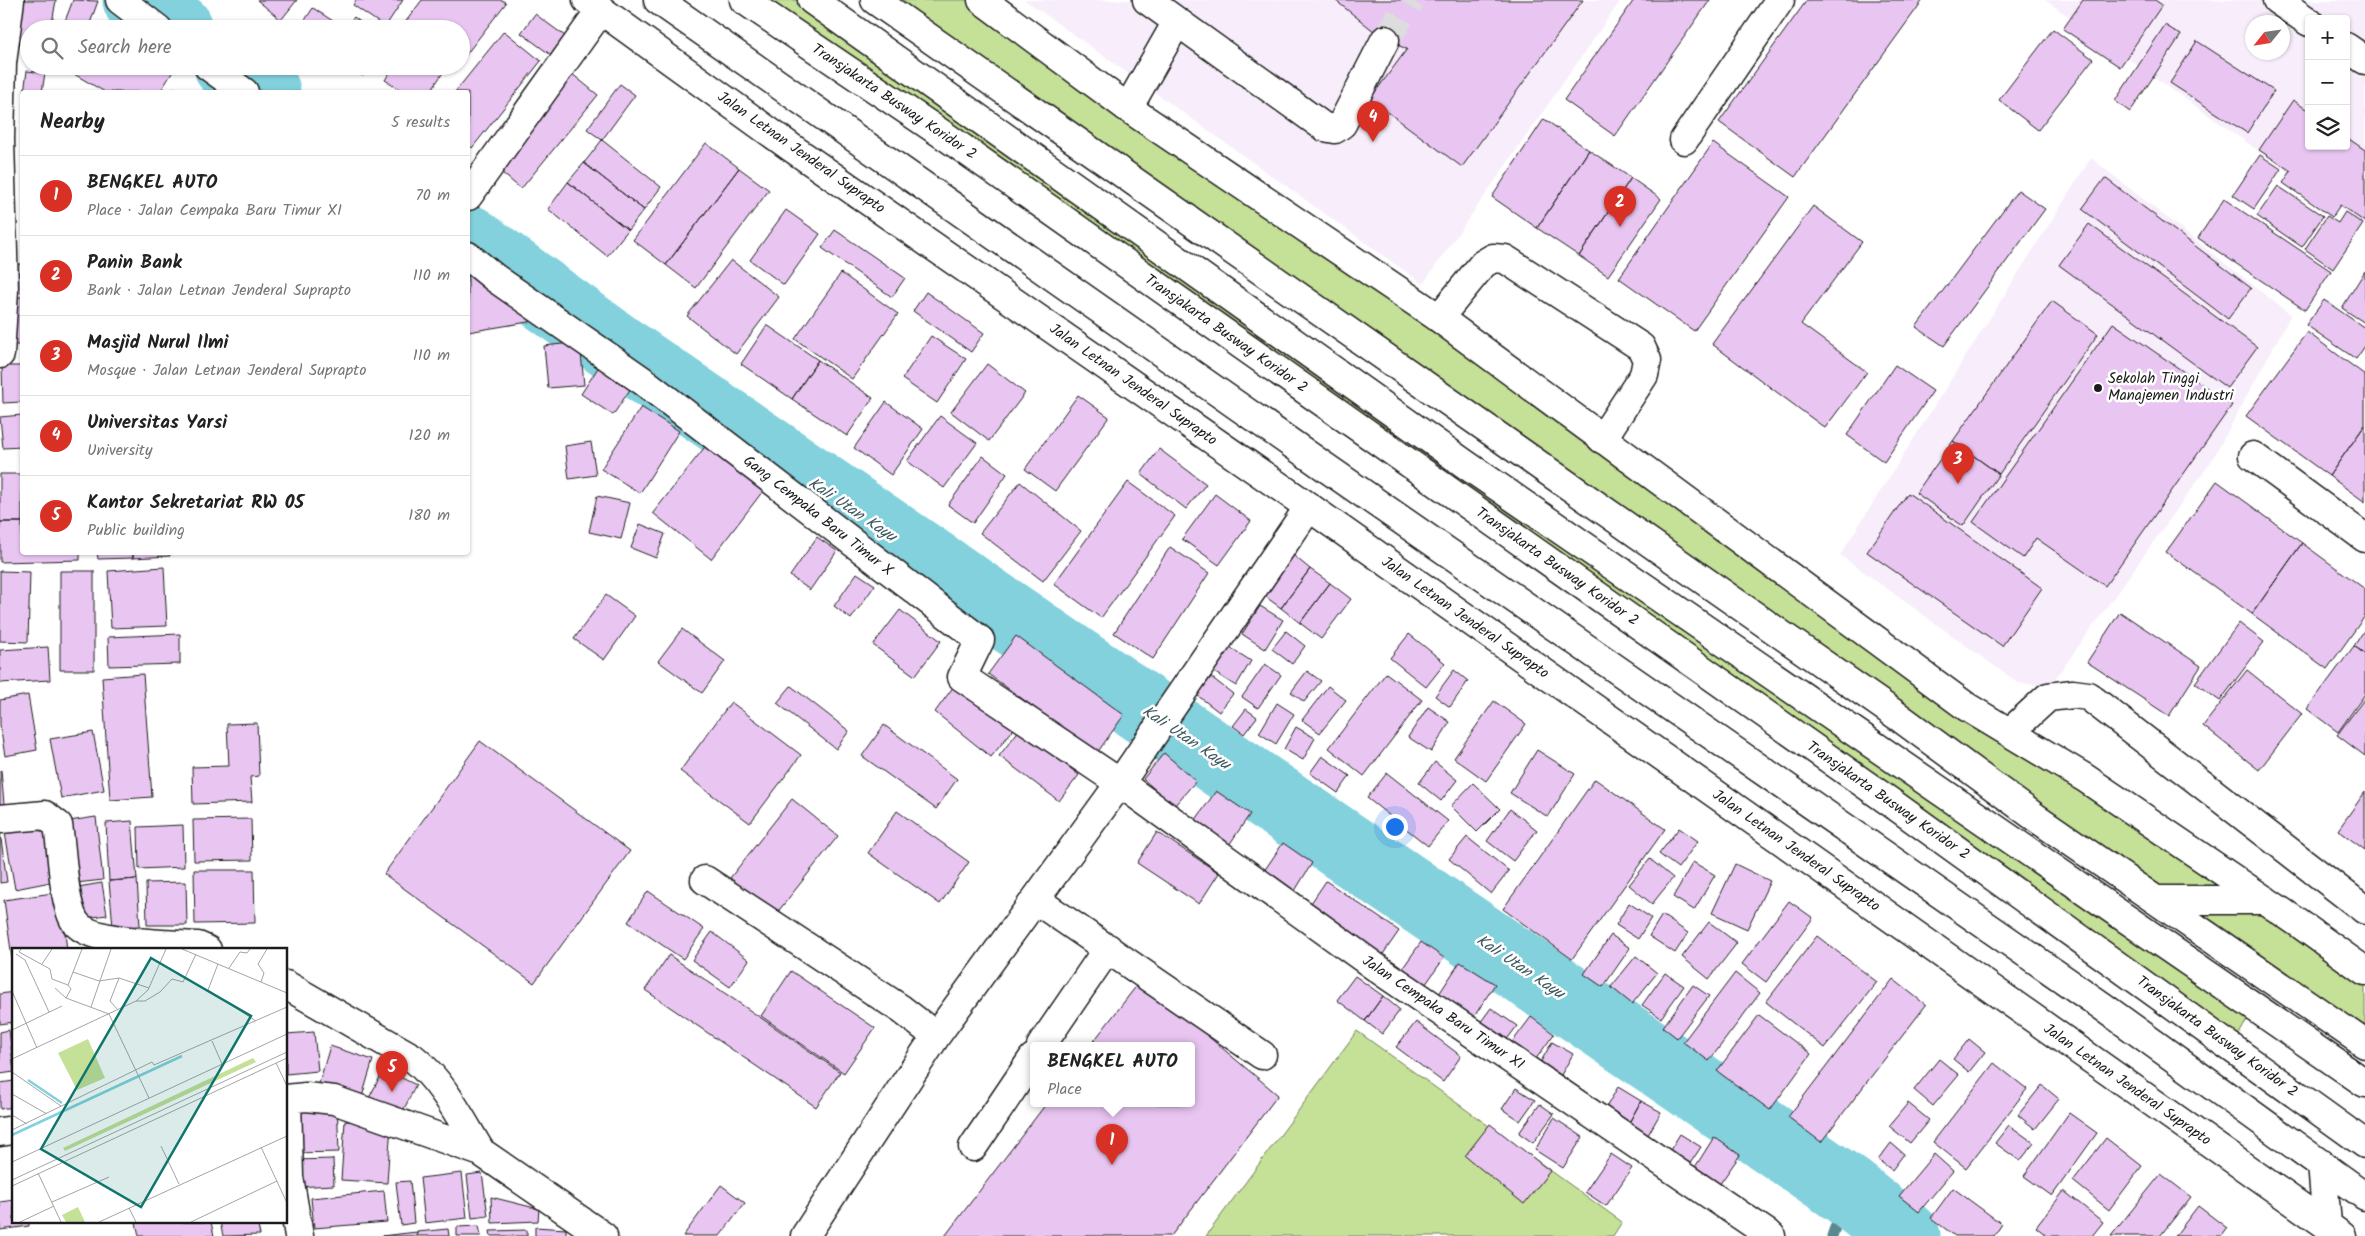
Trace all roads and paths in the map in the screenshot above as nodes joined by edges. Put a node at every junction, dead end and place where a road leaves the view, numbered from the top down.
1 (10, 0) edge
2 (120, 0) edge
3 (658, 0) edge
4 (744, 0) edge
5 (812, 0) edge
6 (875, 0) edge
7 (982, 0) edge
8 (1147, 0) edge
9 (1780, 0) edge
10 (2277, 0) edge
11 (594, 5) edge
12 (2305, 19) edge
13 (146, 20) edge
14 (1177, 22) junction
15 (1385, 40) tunnel mouth
16 (2350, 50) edge
17 (2365, 60) edge
18 (220, 75) edge
19 (241, 90) edge
20 (1128, 108) junction
21 (1684, 140) dead end
22 (470, 192) edge
23 (470, 258) edge
24 (1439, 318) junction
25 (0, 354) edge
26 (1602, 439) junction
27 (2253, 456) dead end
28 (1309, 507) junction
29 (2365, 538) edge
30 (2010, 732) junction
31 (1120, 784) junction
32 (0, 819) edge
33 (705, 880) dead end
34 (1036, 900) junction
35 (2156, 900) junction
36 (2265, 900) junction
37 (2365, 910) edge
38 (202, 948) edge
39 (1108, 948) junction
40 (2365, 971) edge
41 (288, 986) edge
42 (936, 1036) junction
43 (1044, 1042) edge
44 (2365, 1044) edge
45 (1262, 1055) dead end
46 (1030, 1062) edge
47 (2365, 1083) edge
48 (288, 1099) edge
49 (288, 1125) edge
50 (2365, 1144) edge
51 (973, 1147) dead end
52 (481, 1152) junction
53 (2322, 1164) junction
54 (2365, 1196) edge
55 (2335, 1230) edge
56 (299, 1236) edge
57 (603, 1236) edge
58 (806, 1236) edge
59 (1771, 1236) edge

1 - 25 main road
2 - 13 main road
3 - 53 main road
4 - 50 main road, Transjakarta Busway Koridor 2
5 - 47 main road
6 - 35 main road
7 - 20 main road
8 - 14 main road
9 - 21 main road
10 - 12 main road
11 - 22 main road
11 - 28 main road, Jalan Letnan Jenderal Suprapto
14 - 15 main road
14 - 20 main road
16 - 17 main road
18 - 19 main road
20 - 24 main road
23 - 31 main road, Gang Cempaka Baru Timur X
24 - 26 main road
24 - 26 main road
26 - 30 main road
27 - 29 main road
28 - 31 main road
28 - 55 main road, Jalan Letnan Jenderal Suprapto
30 - 36 main road
30 - 37 main road
31 - 34 main road
31 - 59 main road, Jalan Cempaka Baru Timur XI
32 - 38 main road
33 - 42 main road
34 - 39 main road
34 - 42 main road
35 - 36 main road
35 - 44 main road
36 - 40 main road
39 - 43 main road
39 - 45 main road
41 - 52 main road
42 - 58 main road
46 - 51 main road
48 - 52 main road
49 - 56 main road
52 - 57 main road
53 - 54 main road
53 - 55 main road

